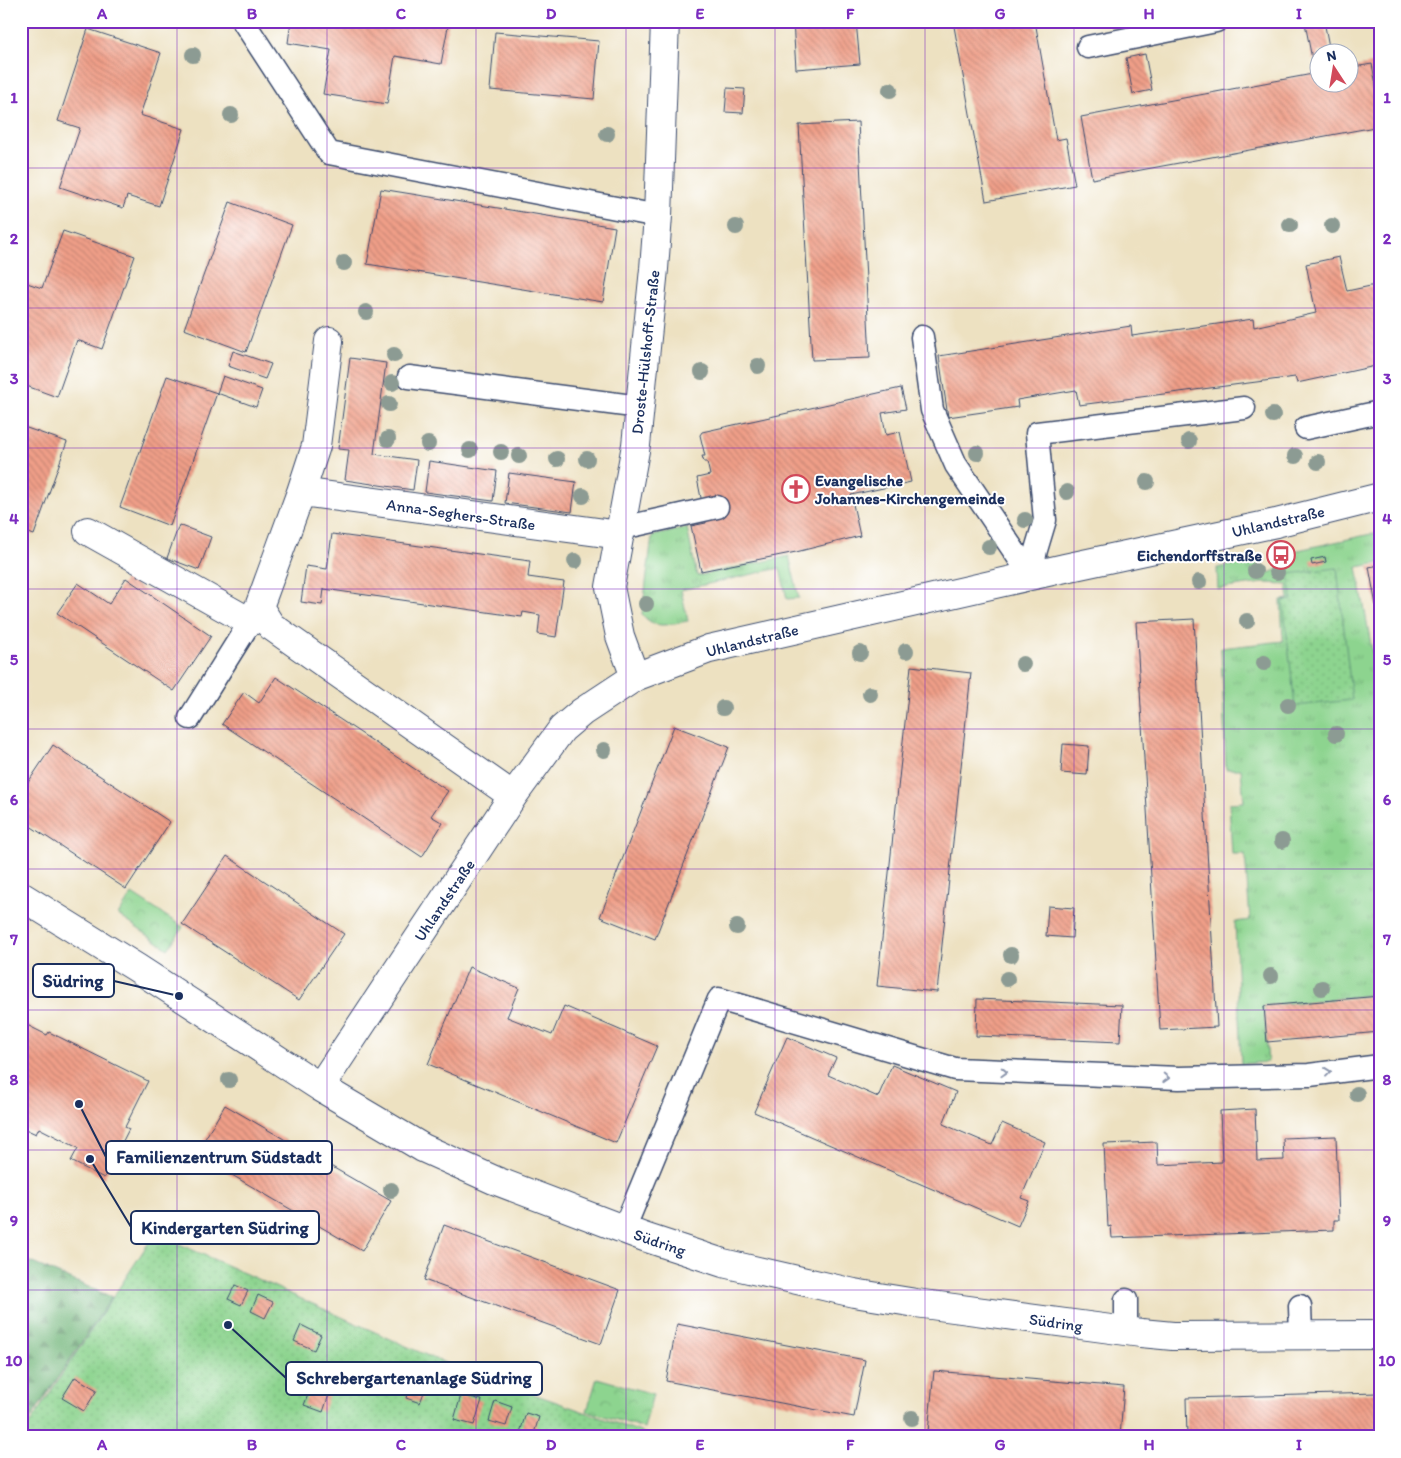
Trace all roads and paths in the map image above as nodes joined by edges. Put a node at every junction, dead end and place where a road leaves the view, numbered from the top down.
1 (243, 21) edge
2 (665, 21) edge
3 (1216, 21) edge
4 (1088, 46) dead end
5 (658, 216) junction
6 (922, 337) dead end
7 (329, 341) dead end
8 (409, 377) dead end
9 (640, 407) junction
10 (1244, 408) dead end
11 (1380, 412) edge
12 (1306, 428) dead end
13 (301, 492) junction
14 (1380, 497) edge
15 (717, 507) dead end
16 (88, 531) dead end
17 (621, 532) junction
18 (1031, 576) junction
19 (254, 615) junction
20 (635, 678) junction
21 (190, 718) dead end
22 (513, 796) junction
23 (21, 896) edge
24 (1380, 1066) edge
25 (320, 1086) junction
26 (624, 1229) junction
27 (1126, 1300) dead end
28 (1300, 1306) dead end
29 (1126, 1331) junction
30 (1301, 1335) junction
31 (1380, 1335) edge

1 - 5 lane
2 - 5 street, Droste-Hülshoff-Straße
3 - 4 lane
5 - 9 street, Droste-Hülshoff-Straße
6 - 18 lane
7 - 13 street
8 - 9 lane
9 - 17 street, Droste-Hülshoff-Straße
10 - 18 lane
11 - 12 lane
13 - 17 street, Anna-Seghers-Straße
13 - 19 street
14 - 18 street, Uhlandstraße
15 - 17 lane
16 - 19 street
17 - 20 street, Droste-Hülshoff-Straße
18 - 20 street, Uhlandstraße
19 - 21 lane
19 - 22 street
20 - 22 street, Uhlandstraße
22 - 25 street, Uhlandstraße
23 - 25 street, Südring
26 -> 24 lane
25 - 26 street, Südring
26 - 29 street, Südring
27 - 29 lane
28 - 30 lane
29 - 30 street, Südring
30 - 31 street, Südring

